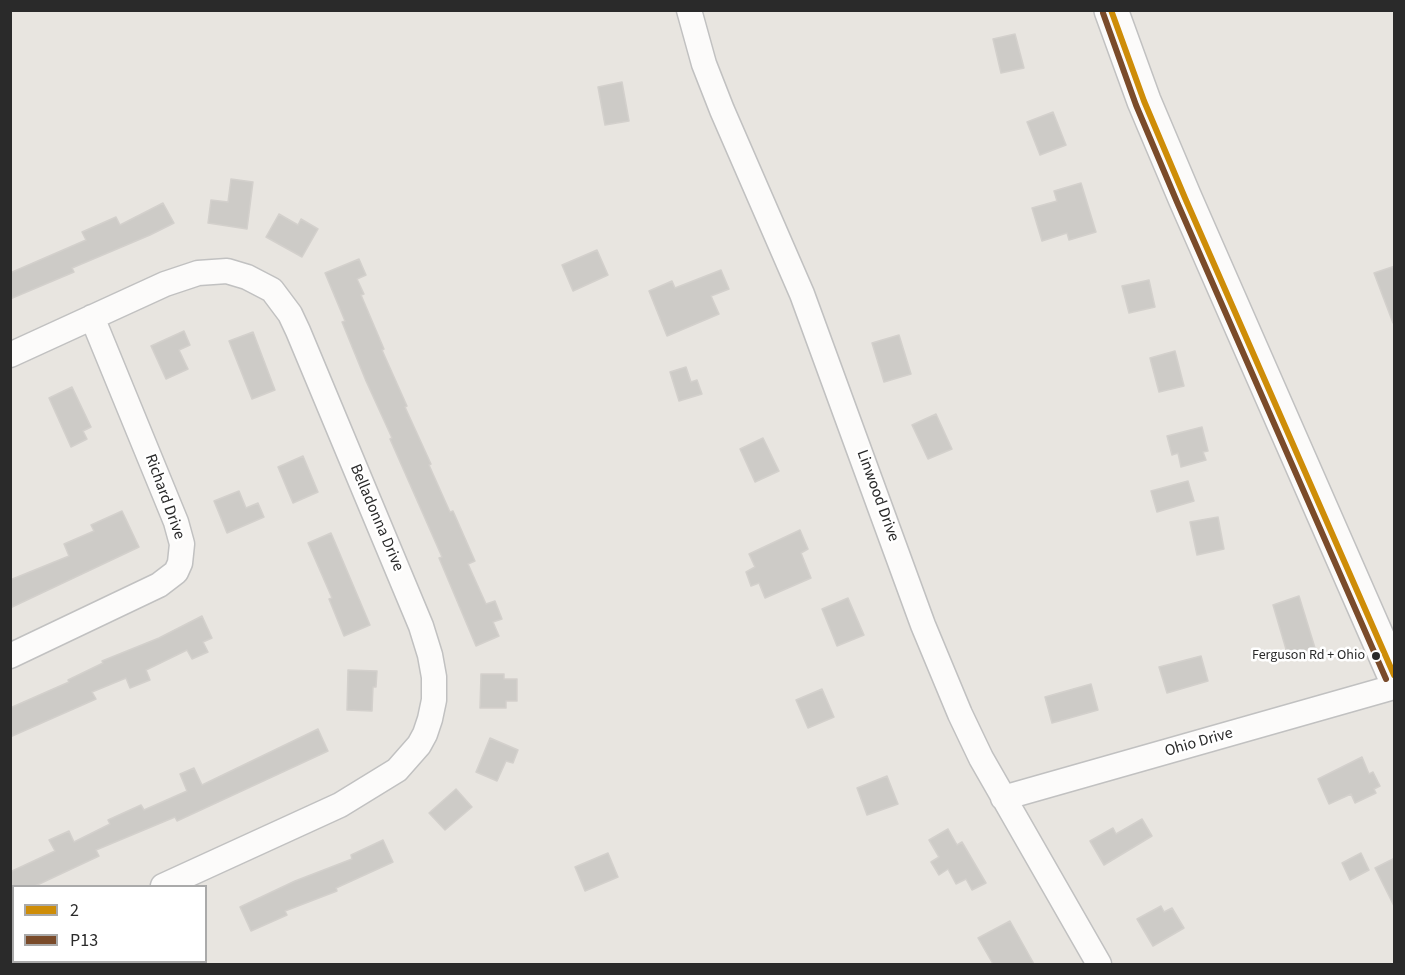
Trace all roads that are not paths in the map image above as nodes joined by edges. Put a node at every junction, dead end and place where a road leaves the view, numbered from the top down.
1 (689, 10) edge
2 (1111, 10) edge
3 (92, 317) junction
4 (10, 355) edge
5 (10, 656) edge
6 (1395, 675) edge
7 (1395, 687) edge
8 (1003, 798) junction
9 (165, 885) edge
10 (1099, 964) edge

1 - 8 street, Linwood Drive
2 - 6 street
3 - 4 street, Belladonna Drive
3 - 5 street, Richard Drive
3 - 9 street, Belladonna Drive
7 - 8 street, Ohio Drive
8 - 10 street, Linwood Drive

